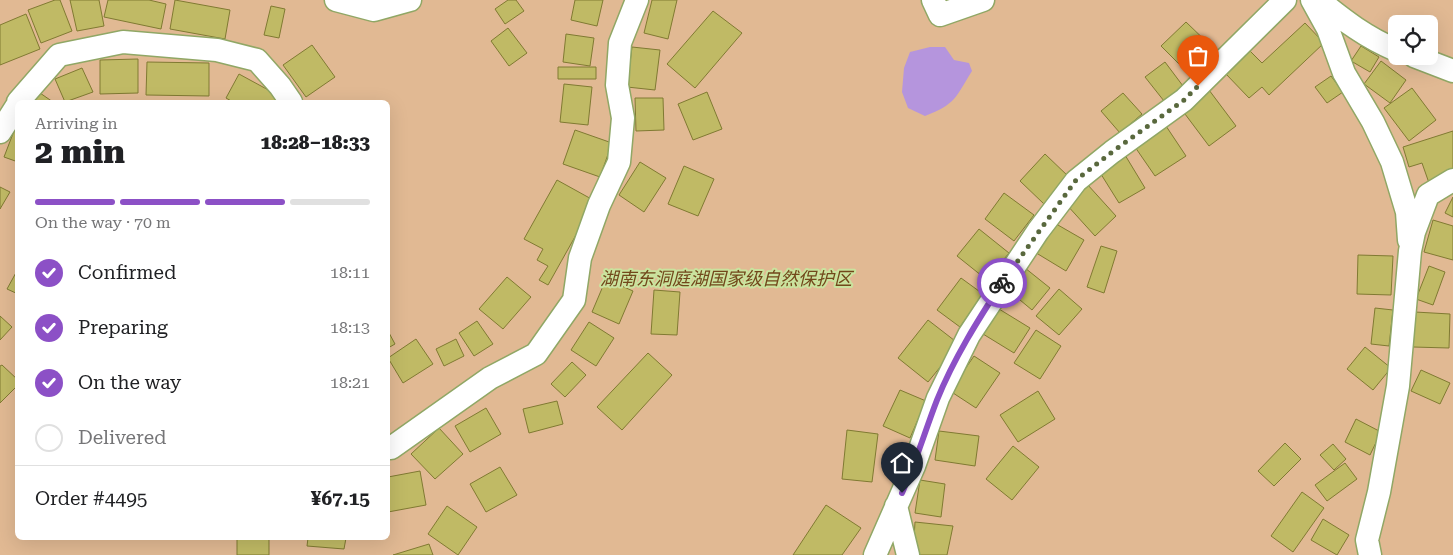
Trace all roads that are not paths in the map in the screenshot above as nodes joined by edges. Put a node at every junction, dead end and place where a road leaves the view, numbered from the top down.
1 (336, 0) edge
2 (410, 0) edge
3 (637, 0) edge
4 (932, 0) edge
5 (984, 0) edge
6 (1285, 0) edge
7 (1312, 0) edge
8 (1319, 0) edge
9 (1388, 46) edge
10 (1437, 65) edge
11 (1453, 71) edge
12 (20, 100) edge
13 (290, 100) edge
14 (15, 108) edge
15 (0, 132) edge
16 (1453, 180) edge
17 (1410, 251) junction
18 (390, 448) edge
19 (896, 506) junction
20 (875, 555) edge
21 (908, 555) edge
22 (1370, 555) edge

1 - 2 street
3 - 18 street
4 - 5 street
6 - 19 street
7 - 17 street
8 - 9 street
10 - 11 street
12 - 13 street
14 - 15 street
16 - 17 street
17 - 22 street
19 - 20 street
19 - 21 street

